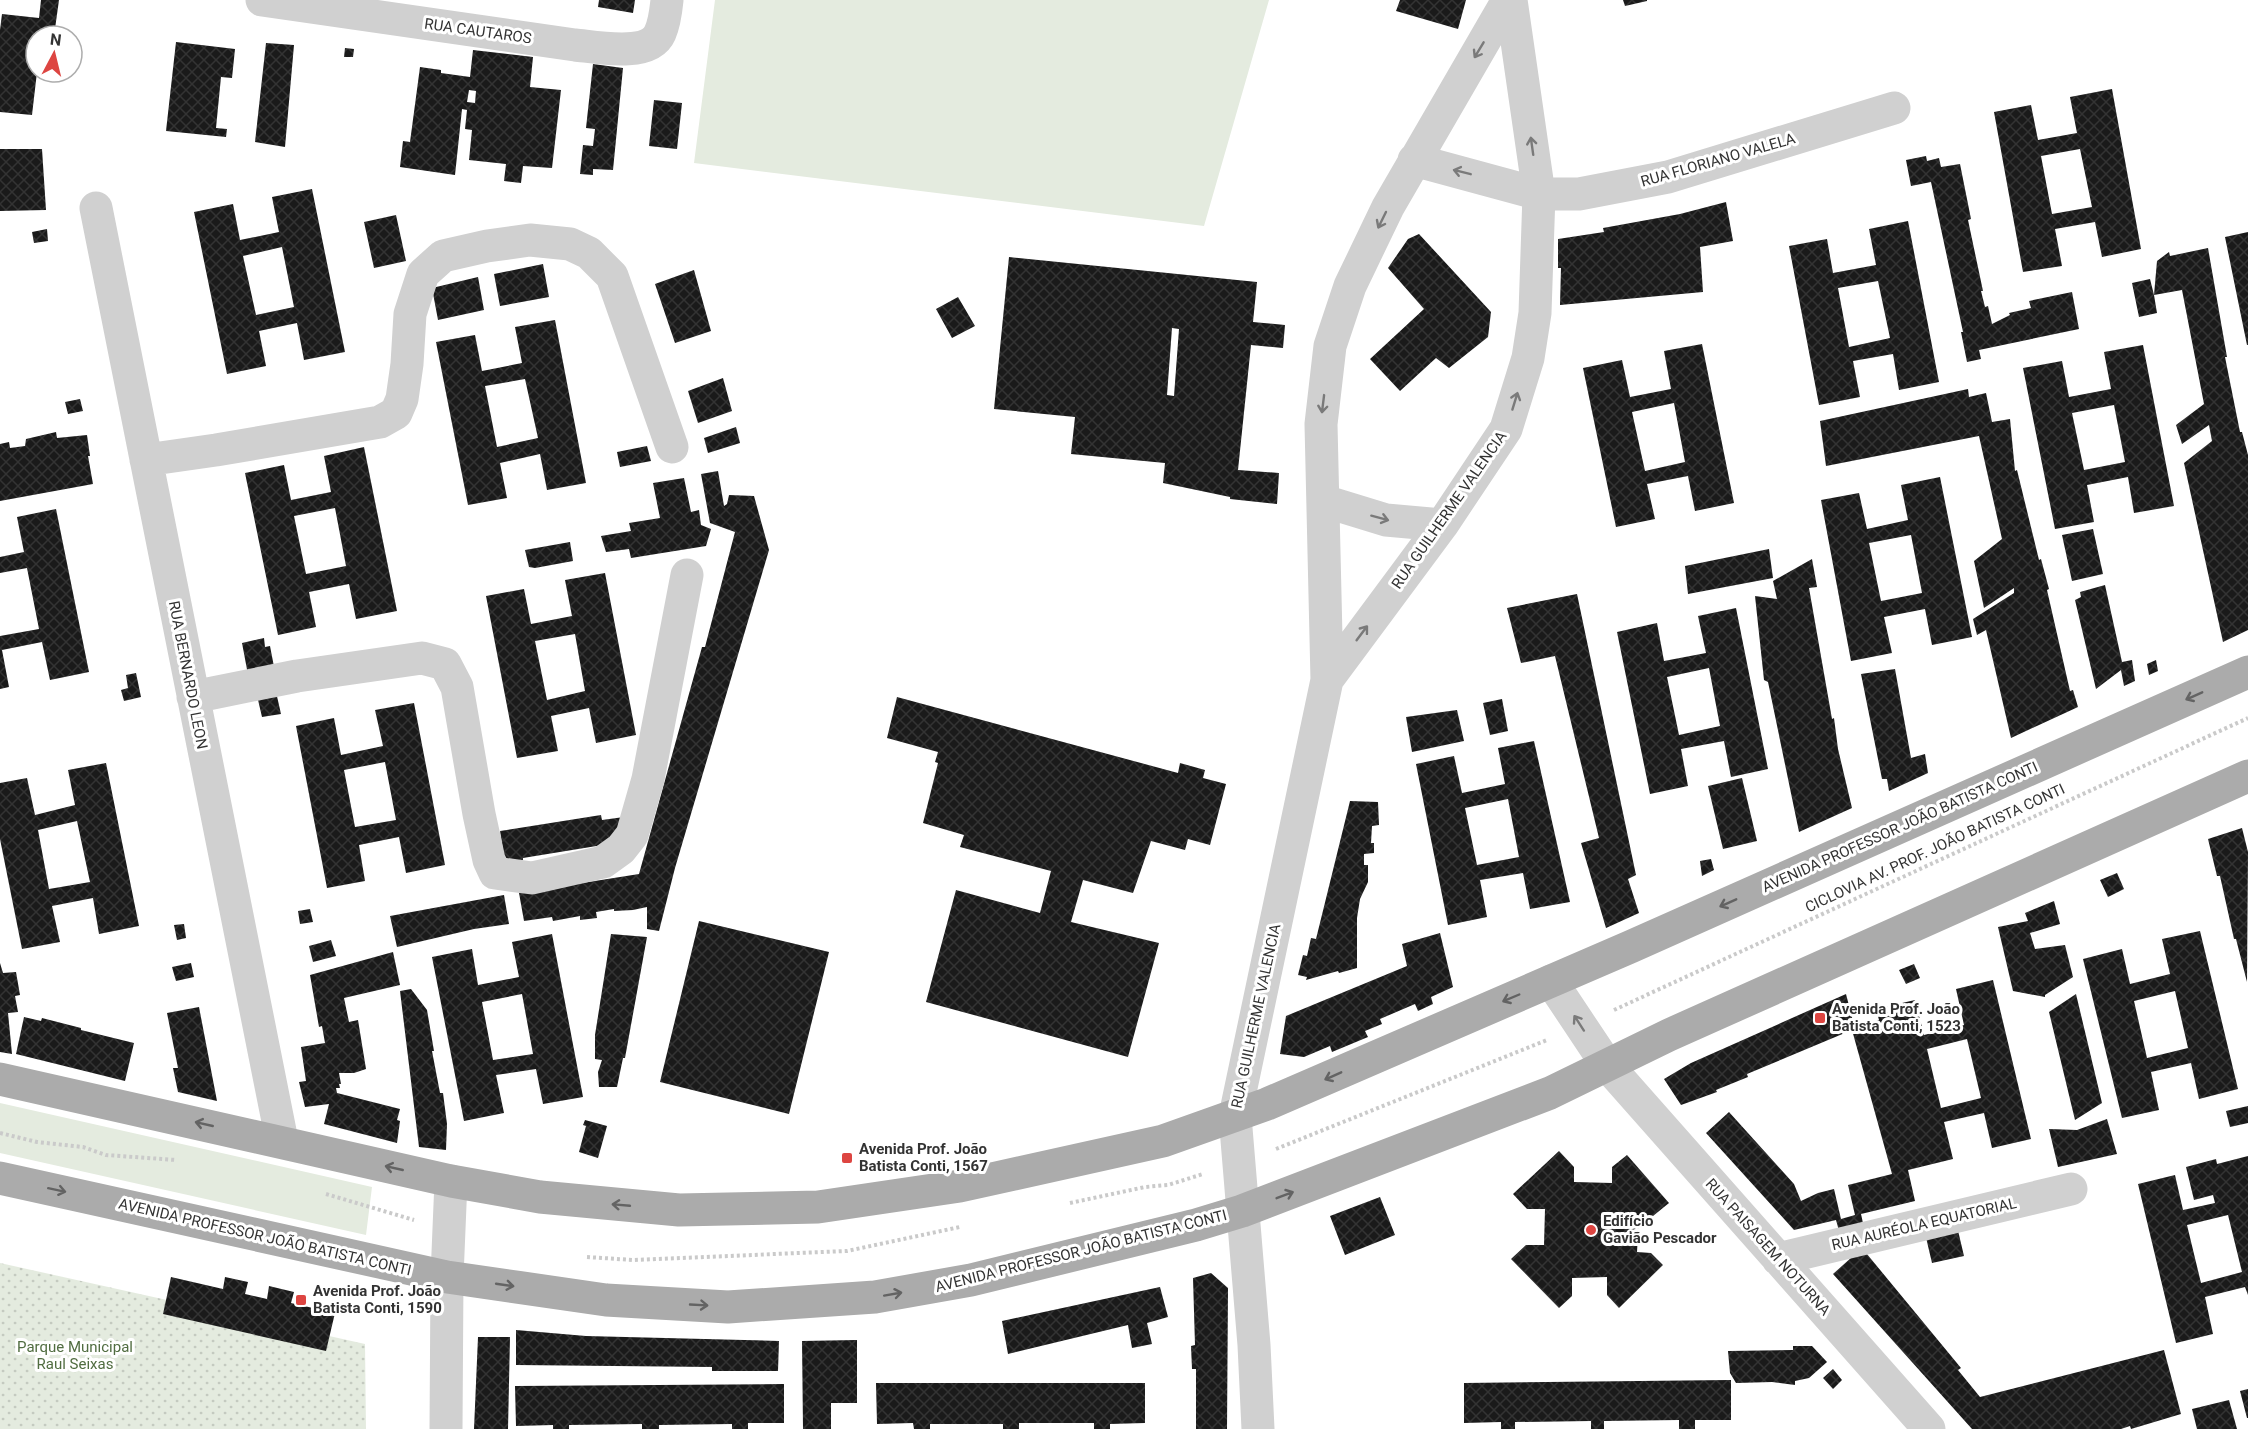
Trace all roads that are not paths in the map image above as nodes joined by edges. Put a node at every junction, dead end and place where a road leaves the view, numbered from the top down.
1 (262, 0) edge
2 (1510, 0) edge
3 (667, 2) edge
4 (1894, 108) dead end
5 (1414, 160) junction
6 (1539, 194) junction
7 (96, 208) dead end
8 (672, 447) dead end
9 (146, 460) junction
10 (1324, 501) junction
11 (1442, 525) junction
12 (687, 575) dead end
13 (2248, 672) edge
14 (1327, 680) junction
15 (193, 697) junction
16 (2248, 776) edge
17 (1551, 981) junction
18 (1607, 1065) junction
19 (0, 1078) edge
20 (1235, 1116) junction
21 (282, 1141) junction
22 (0, 1178) edge
23 (451, 1181) junction
24 (2071, 1189) dead end
25 (1242, 1211) junction
26 (1778, 1259) junction
27 (447, 1277) junction
28 (446, 1429) edge
29 (1258, 1429) edge
30 (1929, 1429) edge

1 - 3 street, RUA CAUTAROS
2 -> 5 street, RUA GUILHERME VALENCIA
6 -> 2 street, RUA GUILHERME VALENCIA
4 - 6 street, RUA FLORIANO VALELA
6 -> 5 street, RUA FLORIANO VALELA
5 -> 10 street, RUA GUILHERME VALENCIA
11 -> 6 street, RUA GUILHERME VALENCIA
7 - 9 street, RUA BERNARDO LEON
8 - 9 street
9 - 15 street, RUA BERNARDO LEON
10 -> 11 street
10 - 14 street, RUA GUILHERME VALENCIA
14 -> 11 street, RUA GUILHERME VALENCIA
12 - 15 street
13 -> 17 main road, AVENIDA PROFESSOR JOÃO BATISTA CONTI
14 - 20 street, RUA GUILHERME VALENCIA
15 - 21 street, RUA BERNARDO LEON
16 - 18 main road, AVENIDA PROFESSOR JOÃO BATISTA CONTI
18 -> 17 street
17 -> 20 main road, AVENIDA PROFESSOR JOÃO BATISTA CONTI
25 -> 18 main road, AVENIDA PROFESSOR JOÃO BATISTA CONTI
18 - 26 street, RUA PAISAGEM NOTURNA
21 -> 19 main road, AVENIDA PROFESSOR JOÃO BATISTA CONTI
20 -> 23 main road, AVENIDA PROFESSOR JOÃO BATISTA CONTI
20 - 25 street, RUA GUILHERME VALENCIA
23 -> 21 main road, AVENIDA PROFESSOR JOÃO BATISTA CONTI
22 -> 27 main road, AVENIDA PROFESSOR JOÃO BATISTA CONTI
23 - 27 street
24 - 26 street, RUA AURÉOLA EQUATORIAL
27 -> 25 main road, AVENIDA PROFESSOR JOÃO BATISTA CONTI
25 - 29 street, RUA GUILHERME VALENCIA
26 - 30 street, RUA PAISAGEM NOTURNA
27 - 28 street

